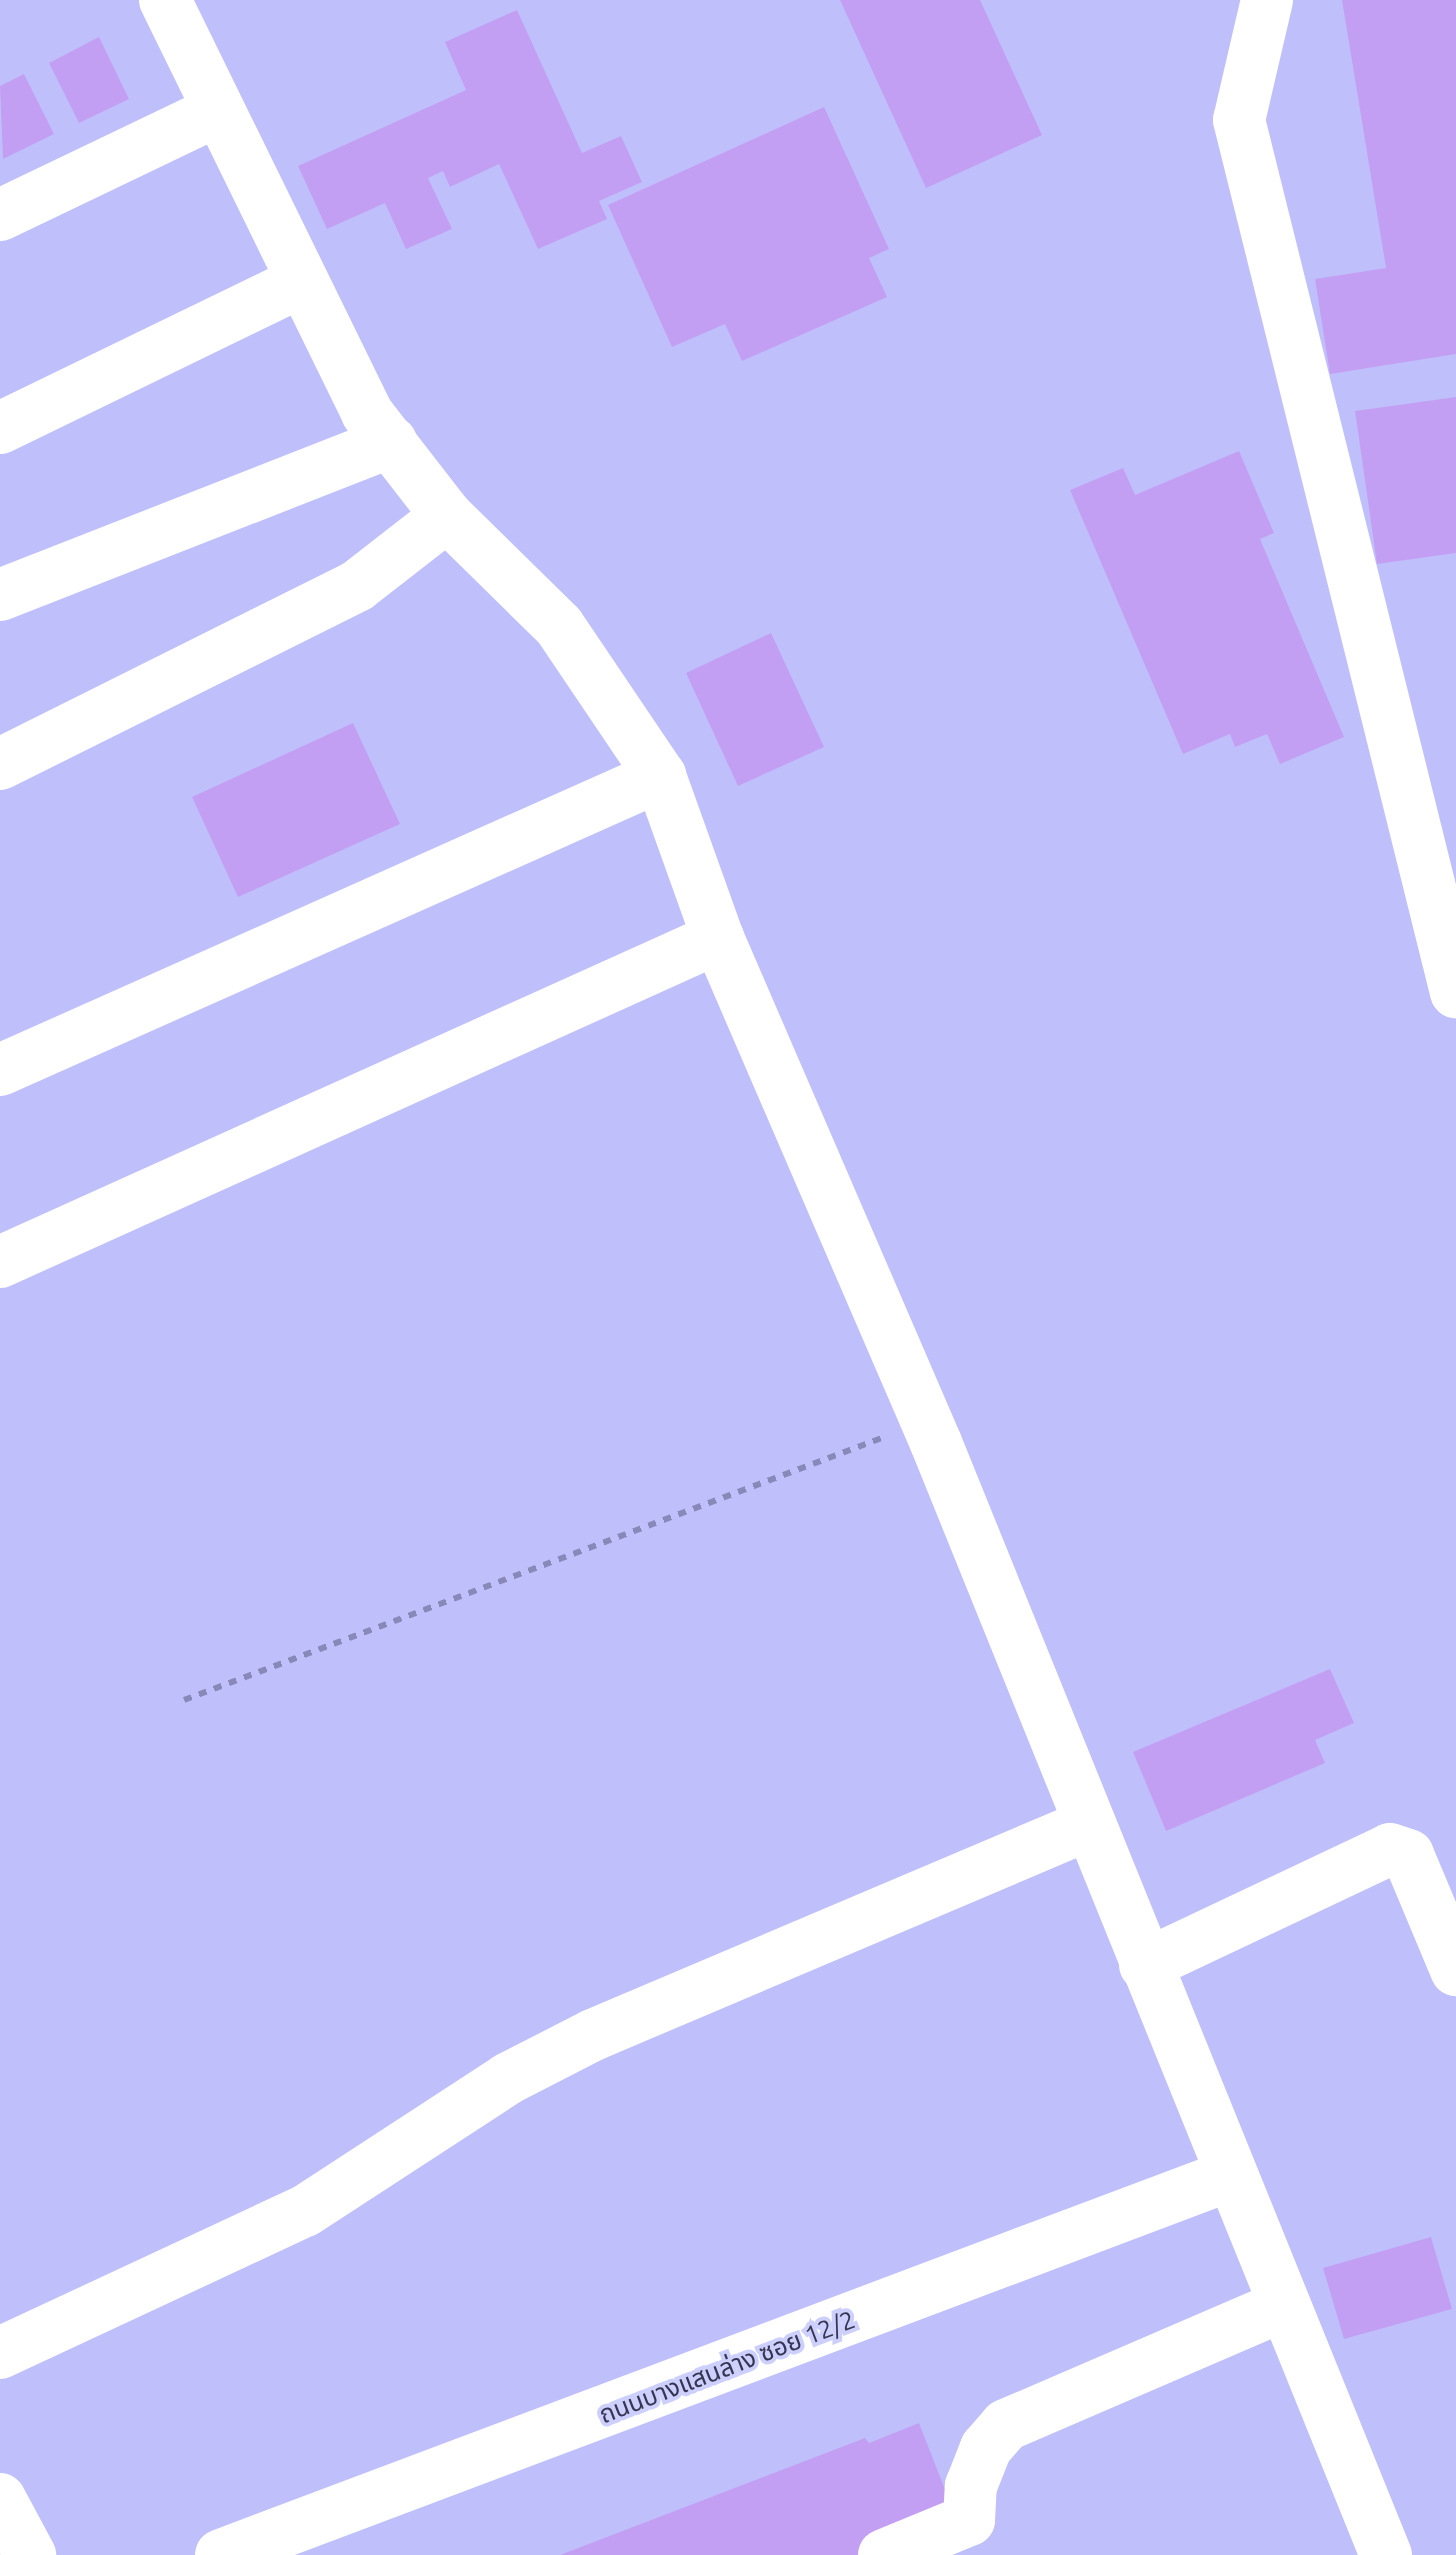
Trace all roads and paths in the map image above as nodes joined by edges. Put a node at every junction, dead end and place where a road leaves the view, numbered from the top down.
1 (165, 0) edge
2 (1268, 0) edge
3 (217, 111) junction
4 (0, 215) edge
5 (298, 283) junction
6 (0, 428) edge
7 (390, 442) junction
8 (447, 516) junction
9 (0, 595) edge
10 (0, 764) edge
11 (660, 776) junction
12 (718, 938) junction
13 (1456, 992) edge
14 (0, 1070) edge
15 (0, 1262) edge
16 (926, 1421) junction
17 (184, 1700) dead end
18 (1088, 1825) junction
19 (1145, 1965) junction
20 (1456, 1970) edge
21 (1232, 2176) junction
22 (1284, 2305) junction
23 (0, 2353) edge
24 (0, 2499) edge
25 (30, 2555) edge
26 (221, 2555) edge
27 (884, 2555) edge
28 (1386, 2555) edge

1 - 3 street
2 - 13 street
3 - 4 street
3 - 5 street
5 - 6 street
5 - 7 street
7 - 8 street
7 - 9 street
8 - 10 street
8 - 11 street
11 - 12 street
11 - 14 street
12 - 15 street
12 - 16 street
16 - 17 path
16 - 18 street
18 - 19 street
18 - 23 street
19 - 20 street
19 - 21 street
21 - 22 street
21 - 26 street, ถนนบางแสนล่าง ซอย 12/2
22 - 27 street
22 - 28 street
24 - 25 street

